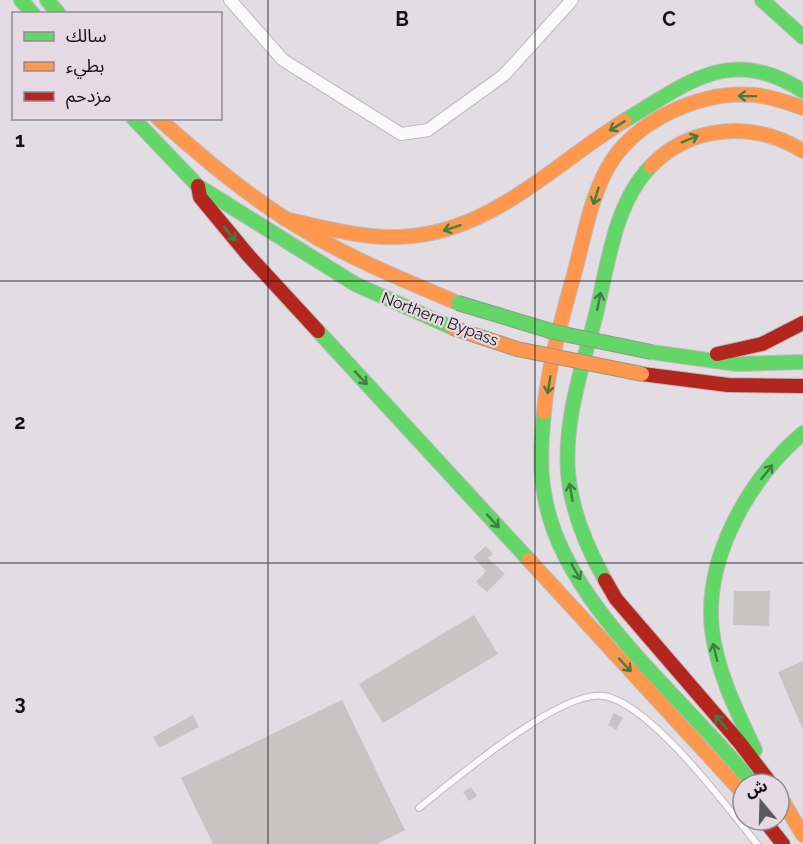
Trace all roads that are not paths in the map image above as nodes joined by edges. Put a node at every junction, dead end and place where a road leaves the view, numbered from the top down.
1 (21, 0) edge
2 (47, 0) edge
3 (231, 0) edge
4 (572, 0) edge
5 (762, 0) edge
6 (31, 12) edge
7 (57, 12) edge
8 (803, 37) edge
9 (803, 91) edge
10 (803, 108) edge
11 (135, 120) edge
12 (160, 120) edge
13 (803, 151) edge
14 (198, 186) junction
15 (285, 219) junction
16 (803, 323) edge
17 (690, 358) junction
18 (803, 362) edge
19 (803, 387) edge
20 (803, 433) edge
21 (744, 772) edge
22 (761, 772) edge
23 (766, 772) edge
24 (731, 780) edge
25 (419, 808) dead end
26 (791, 815) edge
27 (774, 832) edge
28 (803, 835) edge
29 (757, 844) edge
30 (783, 844) edge

1 - 6 main road
2 - 7 main road
3 - 4 street
5 - 8 main road
9 -> 15 main road
10 -> 21 main road
11 - 14 main road, Northern Bypass
12 - 15 main road, Northern Bypass
22 -> 13 main road
14 - 19 main road, Northern Bypass, bridge
14 -> 24 main road
15 - 17 main road, Northern Bypass, bridge
16 - 17 main road
17 - 18 main road, Northern Bypass
23 -> 20 main road
25 - 29 lane
26 - 28 main road
27 - 30 main road

